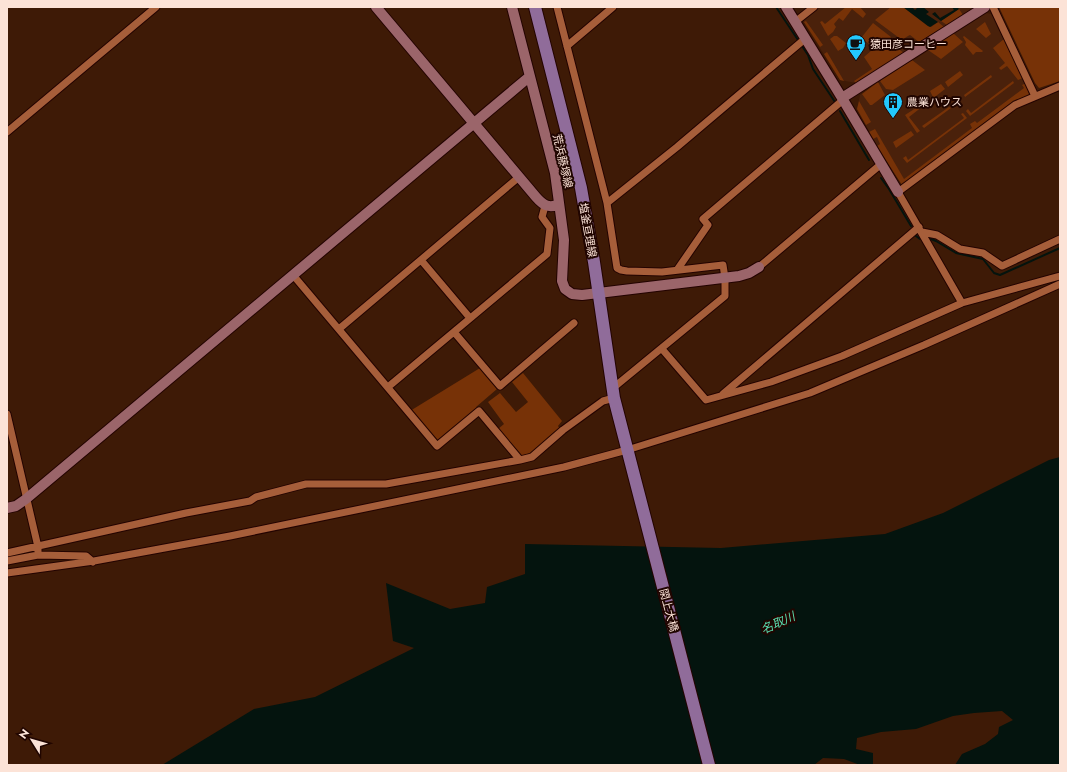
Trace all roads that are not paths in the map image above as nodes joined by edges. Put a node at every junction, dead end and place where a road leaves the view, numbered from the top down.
1 (156, 7) edge
2 (376, 7) edge
3 (512, 7) edge
4 (535, 7) edge
5 (557, 7) edge
6 (613, 7) edge
7 (786, 7) edge
8 (814, 7) edge
9 (984, 7) edge
10 (993, 7) edge
11 (795, 22) junction
12 (806, 38) junction
13 (567, 46) junction
14 (530, 77) junction
15 (1060, 86) edge
16 (1035, 96) junction
17 (843, 99) junction
18 (474, 124) junction
19 (7, 132) edge
20 (880, 165) junction
21 (519, 177) junction
22 (898, 192) junction
23 (607, 203) junction
24 (560, 204) junction
25 (545, 206) junction
26 (920, 230) junction
27 (1060, 239) edge
28 (421, 260) junction
29 (759, 267) joint
30 (677, 270) junction
31 (293, 275) junction
32 (1060, 276) edge
33 (725, 278) junction
34 (1060, 284) edge
35 (598, 293) junction
36 (962, 303) junction
37 (470, 318) junction
38 (574, 323) dead end
39 (339, 329) junction
40 (454, 332) junction
41 (662, 348) junction
42 (388, 388) junction
43 (614, 393) junction
44 (720, 396) junction
45 (7, 414) edge
46 (10, 437) edge
47 (627, 453) junction
48 (520, 460) junction
49 (26, 499) junction
50 (7, 508) edge
51 (38, 546) junction
52 (7, 553) edge
53 (38, 554) junction
54 (7, 561) edge
55 (93, 562) junction
56 (7, 573) edge
57 (709, 765) edge

1 - 19 street
2 - 18 street
3 - 14 street, 荒浜藤塚線
4 - 35 main road, 塩釜亘理線
5 - 13 street
6 - 13 street
7 - 11 street
8 - 11 street
9 - 17 street
10 - 16 street
11 - 12 street
12 - 17 street
12 - 23 street
13 - 23 street
14 - 18 street
14 - 24 street, 荒浜藤塚線
15 - 16 street
16 - 22 street
17 - 20 street
17 - 30 street
18 - 21 street
18 - 31 street
20 - 22 street
20 - 29 street
21 - 25 street
21 - 28 street
22 - 26 street
23 - 30 street
24 - 25 street
24 - 35 street, 荒浜藤塚線
25 - 37 street
26 - 27 street
26 - 36 street
26 - 44 street
28 - 37 street
28 - 39 street
29 - 33 street
30 - 33 street
31 - 39 street
31 - 49 street
32 - 36 street
33 - 35 street
33 - 41 street
34 - 47 street
35 - 43 main road, 塩釜亘理線
36 - 44 street
37 - 40 street
38 - 40 street
39 - 42 street
40 - 42 street
41 - 43 street
41 - 44 street
42 - 48 street
43 - 47 main road, 塩釜亘理線
43 - 48 street
45 - 46 street
46 - 49 street
47 - 55 street
47 - 57 main road, 閖上大橋
48 - 51 street
49 - 50 street
49 - 51 street
51 - 52 street
51 - 53 street
53 - 54 street
53 - 55 street
55 - 56 street

